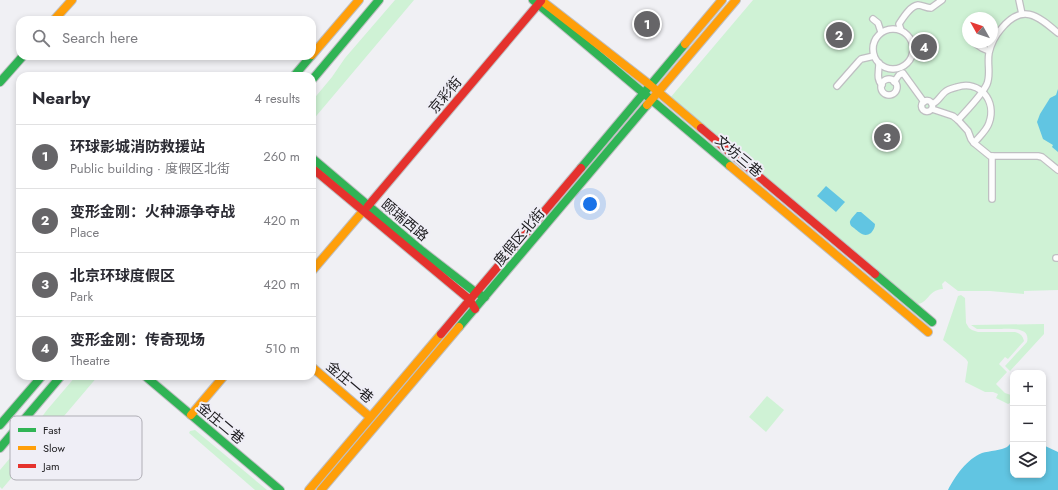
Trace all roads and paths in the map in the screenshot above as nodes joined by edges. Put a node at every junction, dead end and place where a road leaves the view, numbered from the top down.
1 (65, 0) edge
2 (72, 0) edge
3 (359, 0) edge
4 (379, 0) edge
5 (722, 0) edge
6 (736, 0) edge
7 (942, 0) edge
8 (1019, 0) edge
9 (539, 1) edge
10 (1022, 14) junction
11 (51, 16) edge
12 (58, 16) edge
13 (873, 19) dead end
14 (901, 30) junction
15 (881, 32) junction
16 (1058, 33) edge
17 (982, 48) edge
18 (316, 51) edge
19 (989, 51) junction
20 (874, 56) junction
21 (16, 57) edge
22 (19, 60) edge
23 (308, 60) edge
24 (879, 64) junction
25 (902, 70) junction
26 (298, 72) edge
27 (0, 75) edge
28 (316, 75) edge
29 (0, 82) edge
30 (894, 82) junction
31 (650, 85) junction
32 (882, 85) junction
33 (837, 86) dead end
34 (983, 91) junction
35 (659, 92) junction
36 (644, 94) junction
37 (652, 100) junction
38 (924, 102) junction
39 (932, 106) junction
40 (958, 120) junction
41 (974, 143) junction
42 (992, 156) junction
43 (316, 162) edge
44 (1058, 170) edge
45 (316, 171) edge
46 (992, 199) dead end
47 (366, 208) junction
48 (316, 266) edge
49 (475, 292) junction
50 (485, 297) junction
51 (469, 299) junction
52 (475, 309) junction
53 (932, 322) dead end
54 (928, 332) dead end
55 (316, 370) edge
56 (39, 380) edge
57 (58, 380) edge
58 (150, 380) edge
59 (221, 380) edge
60 (27, 416) edge
61 (192, 416) junction
62 (370, 417) junction
63 (0, 425) edge
64 (10, 436) edge
65 (0, 448) edge
66 (311, 489) edge
67 (280, 490) edge
68 (321, 490) edge

1 - 11 main road
2 - 12 main road
3 - 18 main road
4 - 28 main road
5 - 31 main road, 度假区北街
6 - 35 main road, 度假区北街
7 - 14 street
8 - 10 street
9 - 31 main road, 文坊三巷
9 - 36 main road, 文坊三巷
9 - 47 main road, 京彩街
10 - 16 street
10 - 19 street
13 - 15 street
14 - 15 street
14 - 25 street
15 - 20 street
17 - 19 street
19 - 34 street
20 - 24 street
20 - 33 street
21 - 27 main road
22 - 29 main road
23 - 26 main road
24 - 25 street
24 - 32 street
25 - 30 street
25 - 38 street
30 - 32 street
30 - 32 street
31 - 35 main road, 文坊三巷
31 - 36 main road, 度假区北街
34 - 39 street
34 - 40 street
34 - 41 street
35 - 37 main road, 度假区北街
35 - 53 main road, 文坊三巷
36 - 37 main road, 文坊三巷
36 - 49 main road, 度假区北街
37 - 50 main road, 度假区北街
37 - 54 main road, 文坊三巷
38 - 39 street
38 - 39 street
39 - 40 street
40 - 41 street
41 - 42 street
42 - 44 street
42 - 46 street
43 - 47 main road, 颐瑞西路
45 - 47 main road, 颐瑞西路
47 - 48 main road, 京彩街
47 - 49 main road, 颐瑞西路
47 - 51 main road, 颐瑞西路
49 - 50 main road, 颐瑞西路
49 - 51 main road, 度假区北街
50 - 52 main road, 度假区北街
51 - 52 main road, 颐瑞西路
51 - 62 main road, 度假区北街
52 - 68 main road, 度假区北街
55 - 62 main road, 金庄一巷
56 - 63 main road
57 - 60 main road
58 - 61 main road, 金庄二巷
59 - 61 main road
61 - 67 main road, 金庄二巷
62 - 66 main road, 度假区北街
64 - 65 main road

